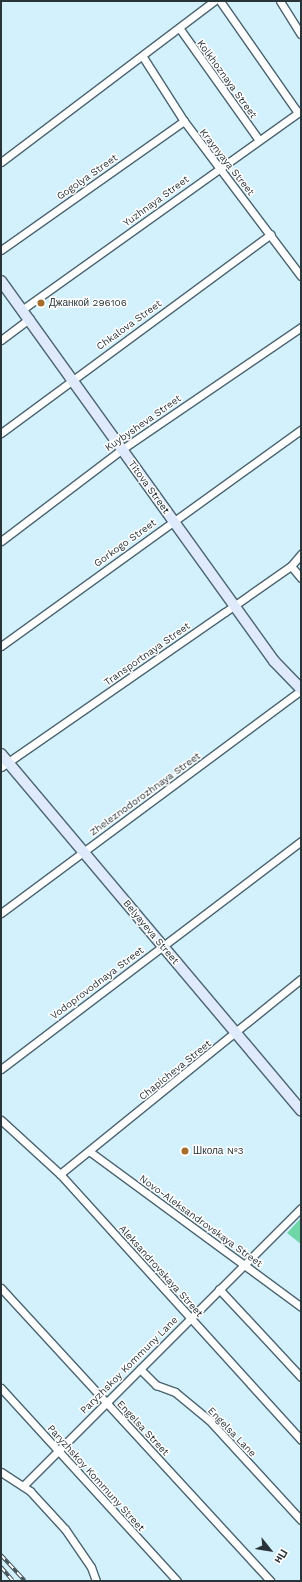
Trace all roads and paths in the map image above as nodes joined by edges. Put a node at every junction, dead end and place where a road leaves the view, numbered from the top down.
1 (214, 1) edge
2 (220, 1) edge
3 (280, 1) edge
4 (180, 29) junction
5 (301, 34) edge
6 (143, 56) junction
7 (299, 112) edge
8 (184, 121) junction
9 (259, 140) junction
10 (1, 162) edge
11 (218, 169) junction
12 (271, 234) junction
13 (1, 250) edge
14 (301, 276) edge
15 (1, 281) edge
16 (23, 309) junction
17 (30, 318) junction
18 (301, 327) edge
19 (1, 340) edge
20 (72, 379) junction
21 (301, 430) edge
22 (1, 433) edge
23 (122, 450) junction
24 (173, 520) junction
25 (1, 541) edge
26 (301, 554) edge
27 (291, 566) junction
28 (301, 578) edge
29 (234, 605) junction
30 (1, 646) edge
31 (301, 690) edge
32 (1, 754) edge
33 (4, 765) edge
34 (301, 841) edge
35 (83, 852) junction
36 (1, 913) edge
37 (162, 946) junction
38 (301, 980) edge
39 (236, 1033) junction
40 (1, 1069) edge
41 (301, 1110) edge
42 (1, 1120) edge
43 (89, 1151) junction
44 (60, 1174) junction
45 (301, 1208) edge
46 (244, 1264) junction
47 (1, 1288) edge
48 (219, 1289) junction
49 (301, 1307) edge
50 (190, 1318) junction
51 (140, 1368) junction
52 (301, 1377) edge
53 (1, 1388) edge
54 (106, 1403) junction
55 (301, 1440) edge
56 (57, 1451) junction
57 (1, 1472) edge
58 (23, 1486) junction
59 (301, 1520) edge
60 (96, 1581) edge
61 (176, 1581) edge
62 (270, 1581) edge

1 - 4 street
2 - 7 street
3 - 5 street
4 - 6 street
4 - 9 street, Kolkhoznaya Street
6 - 8 street, Kraynyaya Street
6 - 10 street
7 - 9 street, Yuzhnaya Street
8 - 11 street, Kraynyaya Street
8 - 13 street, Gogolya Street
9 - 11 street, Yuzhnaya Street
11 - 12 street, Kraynyaya Street
11 - 16 street, Yuzhnaya Street
12 - 14 street, Kraynyaya Street
12 - 20 street, Chkalova Street
15 - 16 main road, Titova Street
16 - 17 main road, Titova Street
17 - 19 street
17 - 20 main road, Titova Street
18 - 23 street, Kuybysheva Street
20 - 22 street, Chkalova Street
20 - 23 main road, Titova Street
21 - 24 street, Gorkogo Street
23 - 24 main road, Titova Street
23 - 25 street, Kuybysheva Street
24 - 29 main road, Titova Street
24 - 30 street, Gorkogo Street
26 - 27 street, Transportnaya Street
27 - 28 street
27 - 29 street, Transportnaya Street
29 - 31 main road, Titova Street
29 - 33 street, Transportnaya Street
31 - 35 street, Zheleznodorozhnaya Street
32 - 33 main road, Belyayeva Street
33 - 35 main road, Belyayeva Street
34 - 37 street, Vodoprovodnaya Street
35 - 36 street, Zheleznodorozhnaya Street
35 - 37 main road, Belyayeva Street
37 - 39 main road, Belyayeva Street
37 - 40 street, Vodoprovodnaya Street
38 - 39 street, Chapicheva Street
39 - 41 main road, Belyayeva Street
39 - 43 street, Chapicheva Street
42 - 44 street, Aleksandrovskaya Street
43 - 44 street, Chapicheva Street
43 - 46 street, Novo-Aleksandrovskaya Street
44 - 50 street, Aleksandrovskaya Street
45 - 46 street, Paryzhskoy Kommuny Lane
46 - 48 street, Paryzhskoy Kommuny Lane
46 - 49 street, Novo-Aleksandrovskaya Street
47 - 54 street, Engelsa Street
48 - 50 street, Paryzhskoy Kommuny Lane
48 - 52 street
50 - 51 street, Paryzhskoy Kommuny Lane
50 - 55 street, Aleksandrovskaya Street
51 - 54 street, Paryzhskoy Kommuny Lane
51 - 59 street, Engelsa Lane
53 - 56 street, Paryzhskoy Kommuny Street
54 - 56 street, Paryzhskoy Kommuny Lane
54 - 62 street, Engelsa Street
56 - 58 street, Paryzhskoy Kommuny Lane
56 - 61 street, Paryzhskoy Kommuny Street
57 - 58 street
58 - 60 street

